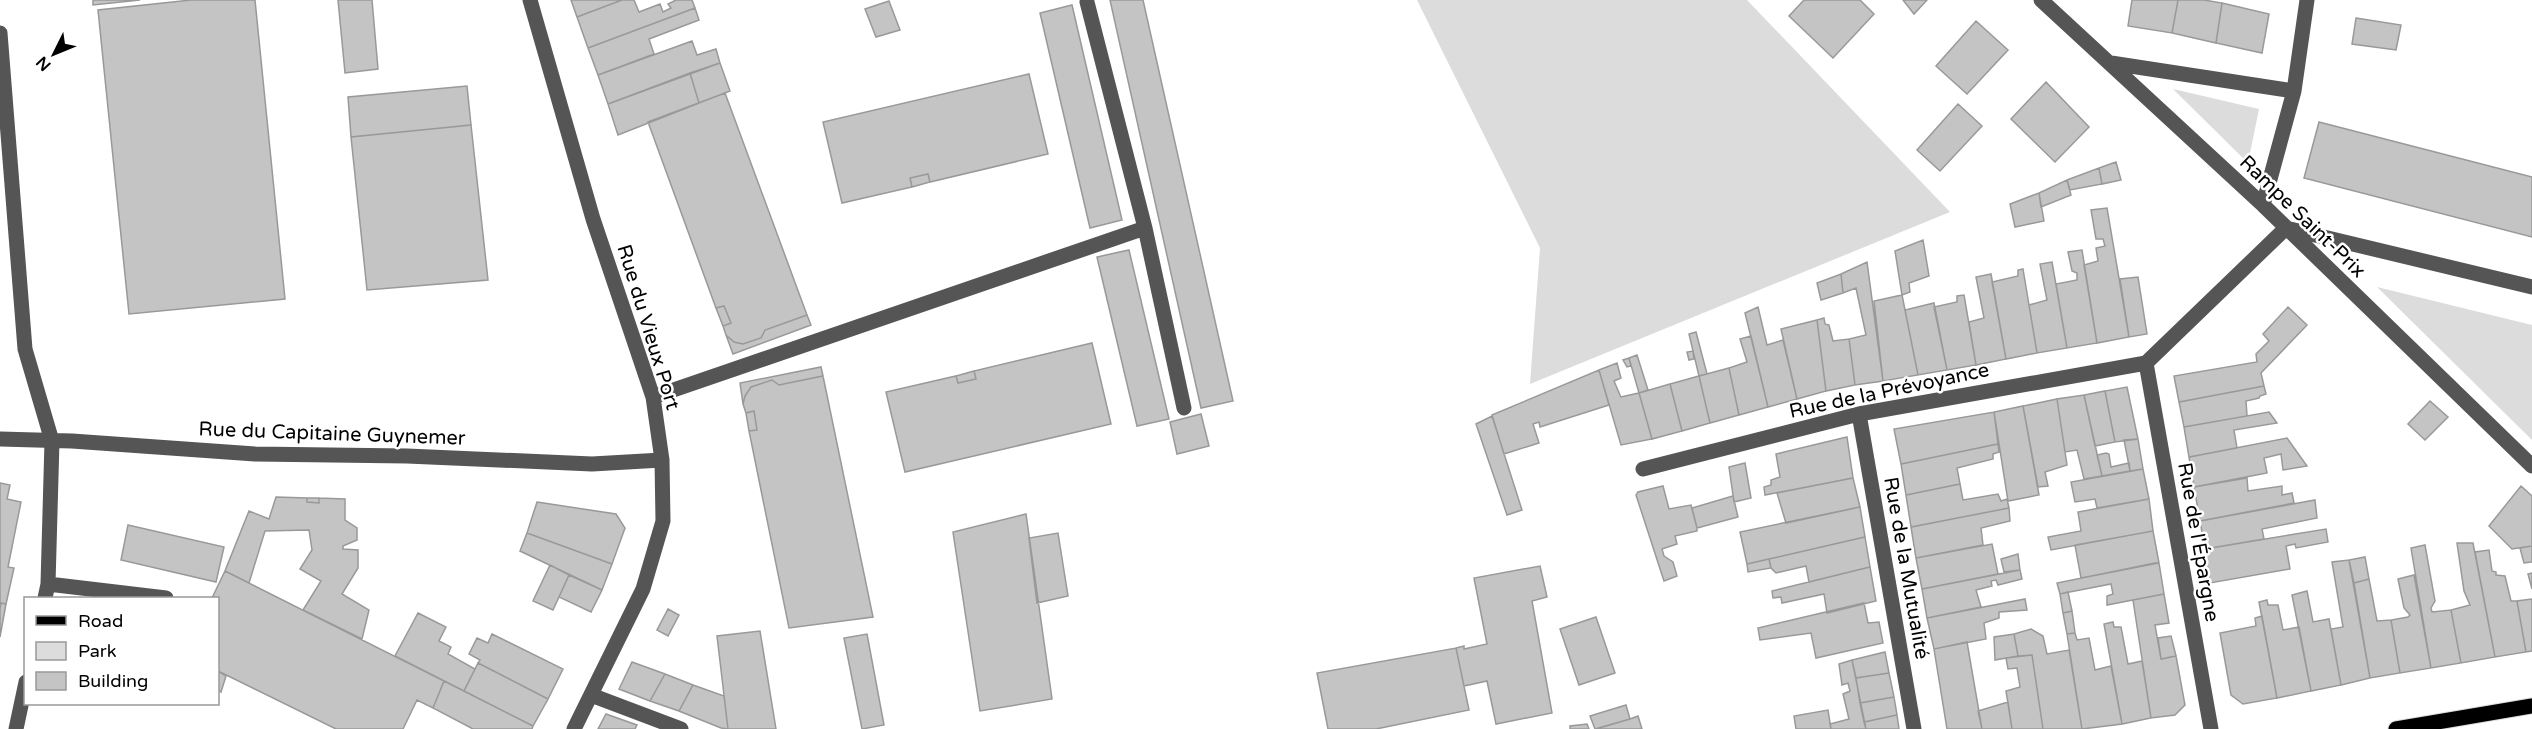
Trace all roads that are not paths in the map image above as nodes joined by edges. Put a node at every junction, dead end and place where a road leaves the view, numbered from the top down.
1 (530, 0) edge
2 (2041, 0) edge
3 (2307, 0) edge
4 (1087, 2) dead end
5 (0, 33) edge
6 (2110, 63) junction
7 (2294, 91) junction
8 (2263, 205) junction
9 (1145, 228) junction
10 (2286, 228) junction
11 (2532, 287) edge
12 (2146, 363) junction
13 (653, 397) junction
14 (1184, 408) dead end
15 (1859, 414) junction
16 (0, 439) edge
17 (52, 441) junction
18 (662, 460) junction
19 (2532, 466) edge
20 (1643, 469) dead end
21 (46, 591) edge
22 (149, 597) edge
23 (24, 691) edge
24 (591, 694) junction
25 (2532, 706) edge
26 (16, 729) edge
27 (574, 729) edge
28 (681, 729) edge
29 (1914, 729) edge
30 (2211, 729) edge
31 (2396, 729) edge

1 - 13 street, Rue du Vieux Port
2 - 6 street, Rampe Saint-Prix
3 - 7 street
4 - 9 street
5 - 17 street
6 - 7 street
6 - 8 street, Rampe Saint-Prix
7 - 8 street
8 - 10 street, Rampe Saint-Prix
9 - 13 street
9 - 14 street
10 - 11 street
10 - 12 street
10 - 19 street, Rampe Saint-Prix
12 - 15 street, Rue de la Prévoyance
12 - 30 street, Rue de l'Épargne
13 - 18 street, Rue du Vieux Port
15 - 20 street, Rue de la Prévoyance
15 - 29 street, Rue de la Mutualité
16 - 17 street, Rue du Capitaine Guynemer
17 - 18 street, Rue du Capitaine Guynemer
17 - 21 street
18 - 24 street, Rue du Vieux Port
21 - 22 street
23 - 26 street
24 - 27 street, Rue du Vieux Port
24 - 28 street
25 - 31 main road

